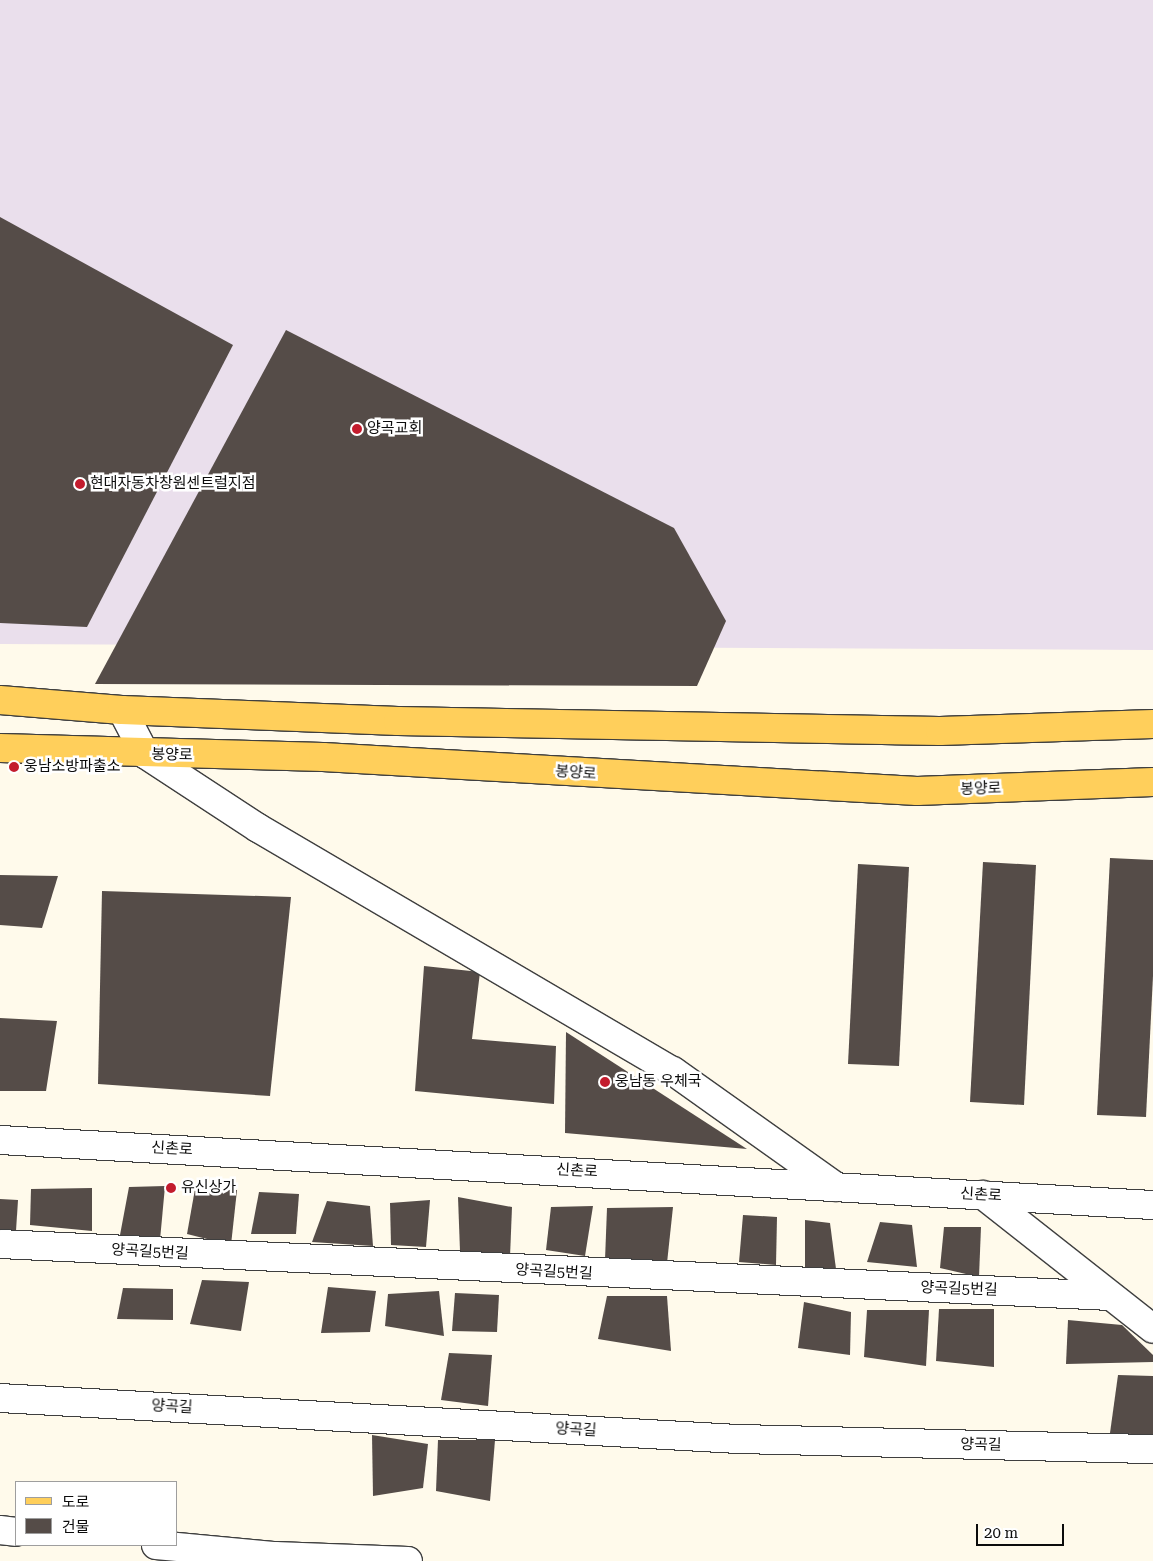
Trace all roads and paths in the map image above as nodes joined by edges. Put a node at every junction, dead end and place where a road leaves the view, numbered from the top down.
1 (0, 700) edge
2 (122, 710) junction
3 (1153, 724) edge
4 (0, 748) edge
5 (145, 754) junction
6 (1153, 782) edge
7 (0, 1140) edge
8 (836, 1187) junction
9 (983, 1195) junction
10 (1153, 1205) edge
11 (0, 1244) edge
12 (1109, 1296) junction
13 (1153, 1329) edge
14 (0, 1398) edge
15 (1153, 1449) edge
16 (0, 1530) edge
17 (15, 1532) edge
18 (167, 1546) edge
19 (408, 1561) edge

1 - 2 main road
2 - 3 main road
2 - 5 street
4 - 5 main road, 봉양로
5 - 6 main road, 봉양로
5 - 8 street
7 - 8 street, 신촌로
8 - 9 street, 신촌로
9 - 10 street, 신촌로
9 - 12 street
11 - 12 street, 양곡길5번길
12 - 13 street
14 - 15 street, 양곡길
16 - 17 street
18 - 19 street

